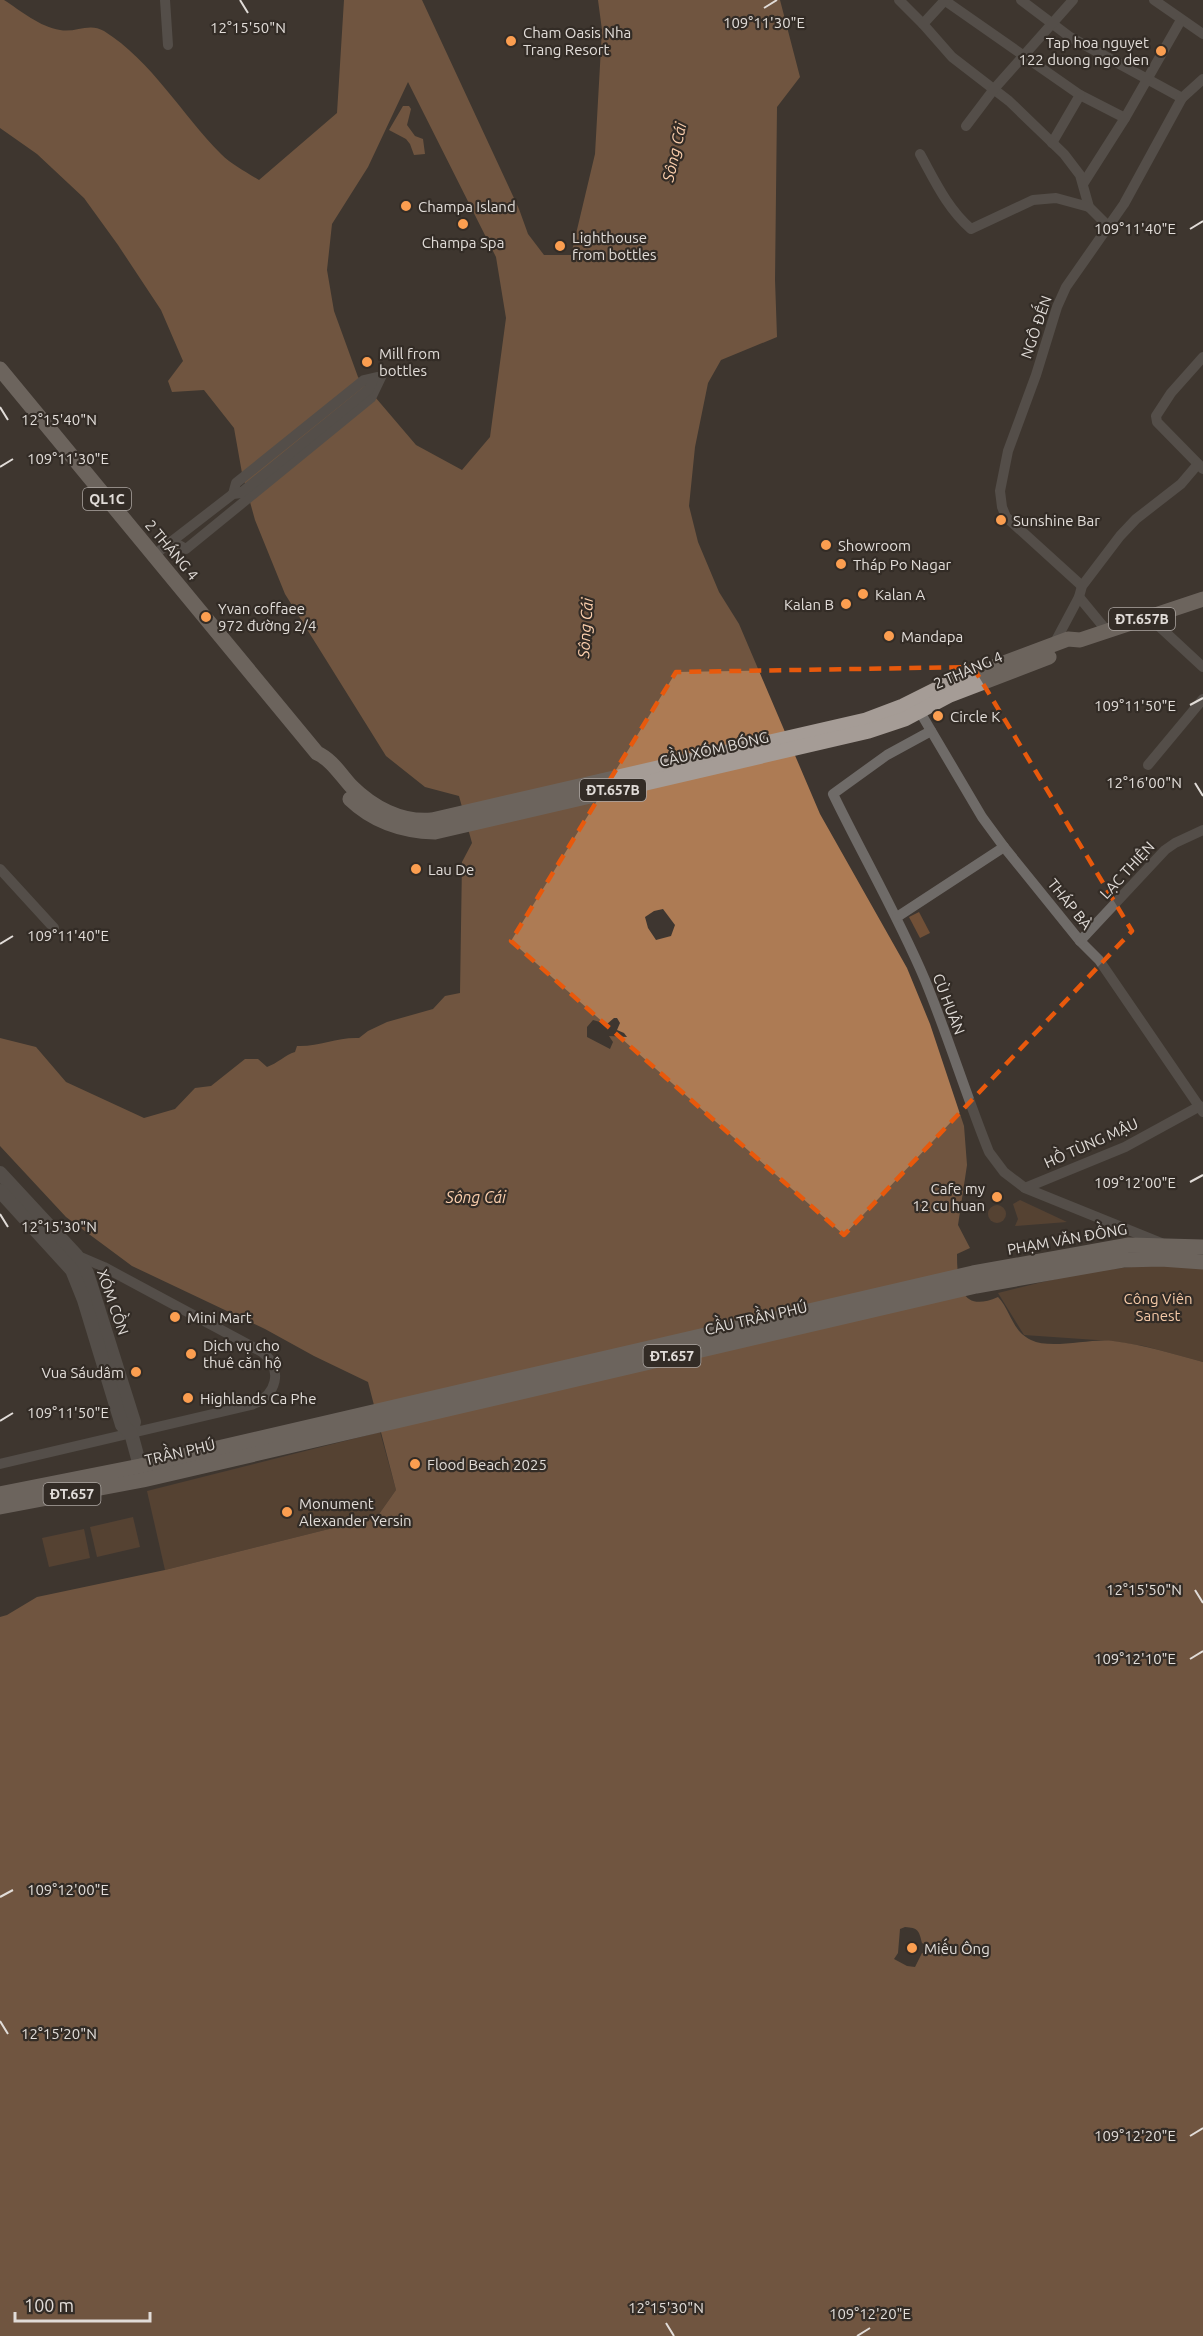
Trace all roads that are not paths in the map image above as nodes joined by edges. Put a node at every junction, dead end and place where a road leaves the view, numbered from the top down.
1 (165, 0) edge
2 (899, 0) edge
3 (944, 0) edge
4 (1022, 0) edge
5 (1073, 0) edge
6 (1154, 0) edge
7 (1181, 20) junction
8 (923, 24) junction
9 (1051, 24) junction
10 (1203, 34) edge
11 (168, 45) dead end
12 (1023, 56) junction
13 (1148, 79) junction
14 (1203, 79) edge
15 (994, 89) junction
16 (1080, 95) junction
17 (1182, 98) junction
18 (1125, 118) junction
19 (966, 126) dead end
20 (1052, 143) junction
21 (920, 154) dead end
22 (1083, 183) junction
23 (1089, 207) junction
24 (1109, 227) junction
25 (1203, 357) edge
26 (0, 369) edge
27 (1200, 466) edge
28 (172, 541) junction
29 (154, 555) junction
30 (1081, 591) junction
31 (1203, 599) edge
32 (1149, 617) junction
33 (214, 628) joint
34 (1107, 631) junction
35 (1080, 640) junction
36 (1054, 644) junction
37 (1203, 668) edge
38 (1203, 699) edge
39 (920, 712) junction
40 (868, 726) junction
41 (931, 731) junction
42 (1148, 765) dead end
43 (363, 803) joint
44 (1203, 830) edge
45 (1004, 847) junction
46 (0, 869) edge
47 (897, 917) junction
48 (54, 928) dead end
49 (1080, 941) junction
50 (1202, 1109) edge
51 (0, 1173) edge
52 (1025, 1188) junction
53 (0, 1191) edge
54 (1119, 1226) junction
55 (1164, 1245) junction
56 (1121, 1246) junction
57 (1203, 1247) edge
58 (71, 1258) junction
59 (1203, 1262) edge
60 (975, 1280) junction
61 (366, 1420) joint
62 (131, 1433) junction
63 (0, 1464) edge
64 (141, 1473) junction
65 (0, 1494) edge
66 (0, 1507) edge

1 - 11 street
2 - 8 street
3 - 8 street
3 - 12 street
4 - 9 street
5 - 9 street
6 - 7 street
7 - 10 street
7 - 13 street
8 - 15 street
9 - 12 street
9 - 13 street
12 - 15 street
12 - 16 street
13 - 17 street
13 - 18 street
14 - 17 street, NGÔ ĐẾN
15 - 19 street
15 - 20 street
16 - 18 street
16 - 20 street
17 - 24 street, NGÔ ĐẾN
18 - 22 street
20 - 22 street
21 - 23 street
22 - 23 street
23 - 24 street
24 - 30 street, NGÔ ĐẾN
25 - 27 street
26 - 29 main road, 2 THÁNG 4 / QL1C
27 - 30 street
28 - 28 street
28 - 29 street
29 - 33 main road, 2 THÁNG 4 / QL1C
30 - 34 street, NGÔ ĐẾN
30 - 36 street
31 - 32 main road, 2 THÁNG 4 / ĐT.657B
32 - 34 main road, 2 THÁNG 4 / ĐT.657B
32 - 37 street
33 - 43 main road, 2 THÁNG 4 / ĐT.657B
34 - 35 main road, 2 THÁNG 4 / ĐT.657B
35 - 36 main road, 2 THÁNG 4 / ĐT.657B
35 - 39 main road, 2 THÁNG 4 / ĐT.657B
36 - 40 main road, 2 THÁNG 4 / ĐT.657B
38 - 42 street
39 - 40 main road, 2 THÁNG 4 / ĐT.657B
39 - 41 street, THÁP BÀ
40 - 43 main road, CẦU XÓM BÓNG / ĐT.657B
41 - 45 street, THÁP BÀ
41 - 47 street, CÙ HUÂN
44 - 49 street, LẠC THIỆN
45 - 47 street
45 - 49 street, THÁP BÀ
46 - 48 street
47 - 52 street, CÙ HUÂN
49 - 50 street, THÁP BÀ
50 - 52 street, HỒ TÙNG MẬU
51 - 58 street, XÓM CỒN
52 - 54 street, CÙ HUÂN
53 - 58 street, XÓM CỒN
54 - 55 street, CÙ HUÂN
54 - 56 street
55 - 56 main road, PHẠM VĂN ĐỒNG / ĐT.657
55 - 57 main road, PHẠM VĂN ĐỒNG / ĐT.657
56 - 60 main road, PHẠM VĂN ĐỒNG / ĐT.657
58 - 62 street, XÓM CỒN
58 - 62 street
59 - 60 main road, PHẠM VĂN ĐỒNG / ĐT.657
60 - 61 main road, CẦU TRẦN PHÚ / ĐT.657
61 - 64 main road, TRẦN PHÚ / ĐT.657
62 - 63 street
62 - 64 street, XÓM CỒN
64 - 65 main road, TRẦN PHÚ / ĐT.657
64 - 66 main road, TRẦN PHÚ / ĐT.657

